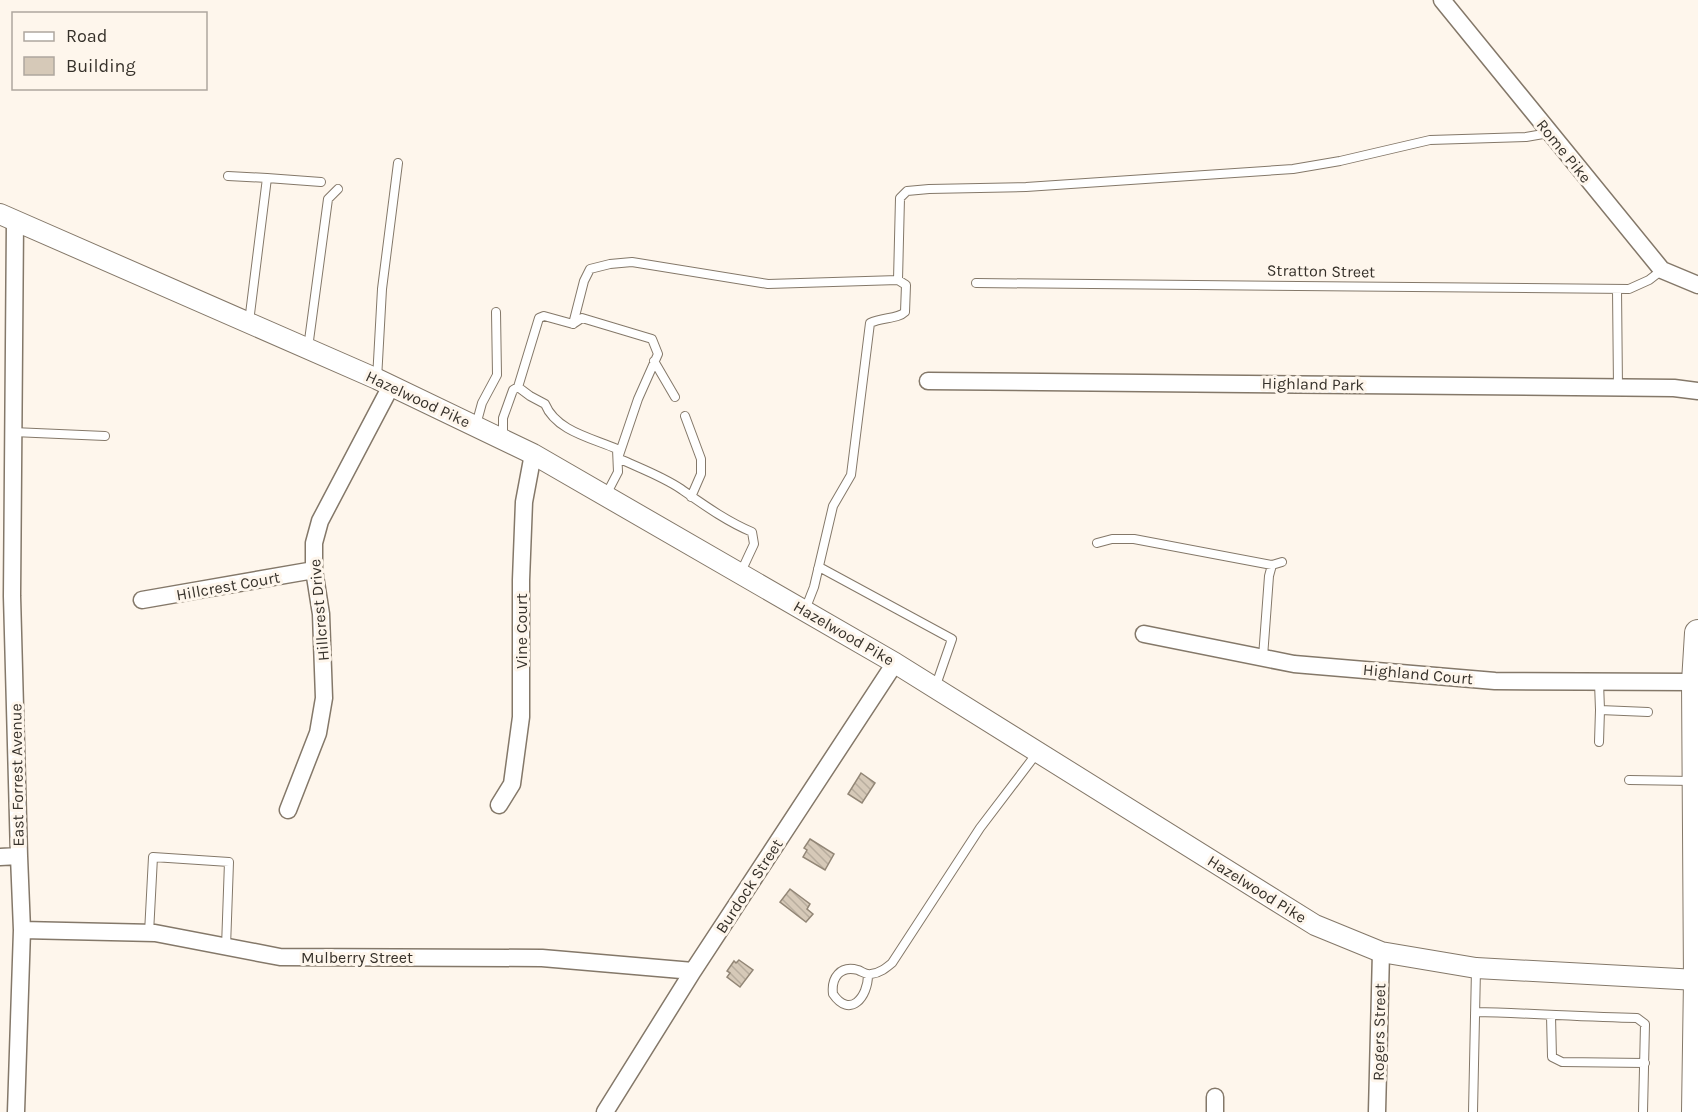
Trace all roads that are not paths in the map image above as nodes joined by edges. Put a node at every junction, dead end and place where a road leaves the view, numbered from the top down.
1 (1442, 0) edge
2 (1549, 132) junction
3 (398, 163) dead end
4 (228, 176) dead end
5 (267, 178) junction
6 (321, 182) dead end
7 (338, 189) dead end
8 (8, 218) edge
9 (1662, 270) junction
10 (898, 280) junction
11 (975, 283) dead end
12 (1698, 285) edge
13 (1617, 289) junction
14 (496, 312) dead end
15 (249, 322) junction
16 (573, 324) junction
17 (308, 349) junction
18 (654, 361) junction
19 (928, 381) dead end
20 (384, 383) junction
21 (518, 387) junction
22 (1618, 387) junction
23 (1698, 391) edge
24 (7, 397) edge
25 (675, 397) dead end
26 (685, 416) dead end
27 (476, 426) junction
28 (13, 432) junction
29 (105, 436) dead end
30 (503, 438) junction
31 (533, 454) junction
32 (618, 458) junction
33 (605, 496) junction
34 (691, 497) junction
35 (1096, 543) dead end
36 (1282, 562) dead end
37 (1272, 565) junction
38 (818, 569) junction
39 (314, 570) junction
40 (740, 574) junction
41 (6, 595) edge
42 (142, 600) dead end
43 (805, 611) junction
44 (1144, 633) dead end
45 (1698, 633) edge
46 (1263, 657) junction
47 (895, 663) junction
48 (1599, 682) junction
49 (935, 688) junction
50 (1696, 696) edge
51 (1600, 710) junction
52 (1648, 712) dead end
53 (1599, 742) dead end
54 (1037, 752) junction
55 (1697, 754) edge
56 (1629, 780) dead end
57 (1696, 782) junction
58 (499, 805) dead end
59 (288, 810) dead end
60 (19, 856) junction
61 (0, 857) edge
62 (1697, 913) edge
63 (22, 930) junction
64 (149, 933) junction
65 (226, 946) junction
66 (1381, 952) junction
67 (1476, 968) junction
68 (693, 971) junction
69 (868, 975) junction
70 (1697, 980) edge
71 (1475, 1012) junction
72 (1551, 1016) junction
73 (1644, 1063) junction
74 (1697, 1066) edge
75 (15, 1112) edge
76 (605, 1112) edge
77 (1377, 1112) edge
78 (1473, 1112) edge
79 (1643, 1112) edge
80 (1695, 1112) edge

1 - 2 street, Rome Pike
2 - 9 street, Rome Pike
2 - 10 lane
3 - 20 lane
4 - 5 lane
5 - 6 lane
5 - 15 lane
7 - 17 lane
8 - 15 street, Hazelwood Pike
8 - 24 street, East Forrest Avenue
9 - 12 street, Rome Pike
9 - 13 lane, Stratton Street
10 - 16 lane
10 - 38 lane
11 - 13 lane, Stratton Street
13 - 22 lane
14 - 27 lane
15 - 17 street, Hazelwood Pike
16 - 18 lane
16 - 21 lane
17 - 20 street, Hazelwood Pike
18 - 25 lane
18 - 32 lane
19 - 22 street, Highland Park
20 - 27 street, Hazelwood Pike
20 - 39 street, Hillcrest Drive
21 - 30 lane
21 - 32 lane
22 - 23 street, Highland Park
24 - 28 street, East Forrest Avenue
26 - 34 lane
27 - 30 street, Hazelwood Pike
28 - 29 lane
28 - 41 street, East Forrest Avenue
30 - 31 street, Hazelwood Pike
31 - 33 street, Hazelwood Pike
31 - 58 street, Vine Court
32 - 33 lane
32 - 34 lane
33 - 40 street, Hazelwood Pike
34 - 40 lane
35 - 37 lane
36 - 37 lane
37 - 46 lane
38 - 43 lane
38 - 49 lane
39 - 42 street, Hillcrest Court
39 - 59 street, Hillcrest Drive
40 - 43 street, Hazelwood Pike
41 - 60 street, East Forrest Avenue
43 - 47 street, Hazelwood Pike
44 - 46 street, Highland Court
45 - 50 main road
46 - 48 street, Highland Court
47 - 49 street, Hazelwood Pike
47 - 68 street, Burdock Street
48 - 50 street, Highland Court
48 - 51 lane
49 - 54 street, Hazelwood Pike
50 - 55 main road
51 - 52 lane
51 - 53 lane
54 - 66 street, Hazelwood Pike
54 - 69 lane
55 - 57 main road
56 - 57 lane
57 - 62 main road
60 - 61 street
60 - 63 street, East Forrest Avenue
62 - 70 main road
63 - 64 street, Mulberry Street
63 - 75 street, East Forrest Avenue
64 - 65 street, Mulberry Street
64 - 65 lane
65 - 68 street, Mulberry Street
66 - 67 street, Hazelwood Pike
66 - 77 street, Rogers Street
67 - 70 street, Hazelwood Pike
67 - 71 lane
68 - 76 street, Burdock Street
69 - 69 lane
70 - 74 main road
71 - 72 lane
71 - 78 lane
72 - 73 lane
72 - 73 lane
73 - 79 lane
74 - 80 main road

